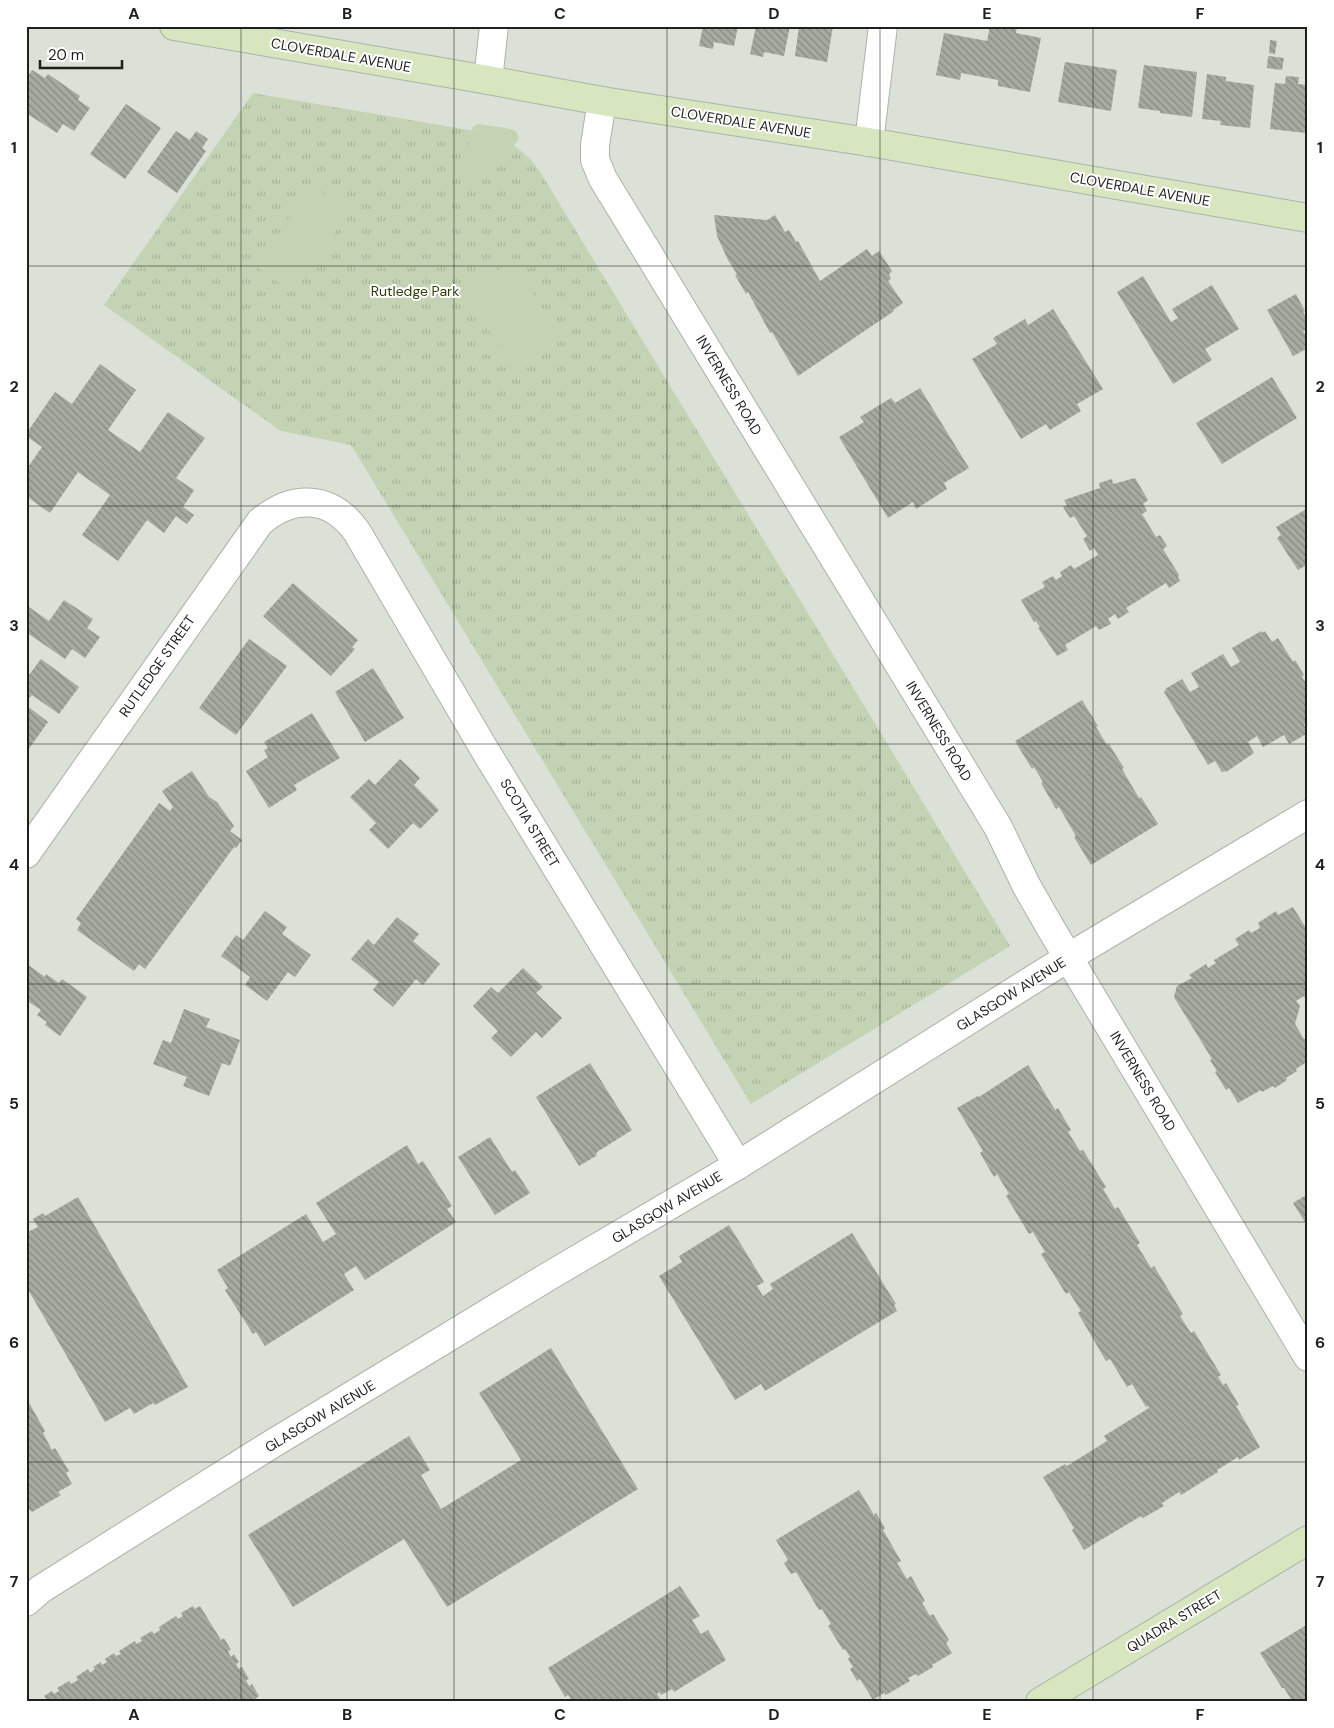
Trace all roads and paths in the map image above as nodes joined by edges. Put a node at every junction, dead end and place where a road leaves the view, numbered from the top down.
1 (174, 26) edge
2 (494, 26) edge
3 (883, 26) edge
4 (488, 80) junction
5 (602, 101) junction
6 (869, 142) junction
7 (1308, 218) edge
8 (306, 502) joint
9 (1308, 814) edge
10 (26, 854) edge
11 (1069, 957) junction
12 (738, 1165) junction
13 (1308, 1357) edge
14 (1308, 1540) edge
15 (26, 1602) edge
16 (1040, 1702) edge

1 - 4 main road, CLOVERDALE AVENUE
2 - 4 street
3 - 6 street
4 - 5 main road, CLOVERDALE AVENUE
5 - 6 main road, CLOVERDALE AVENUE
5 - 11 street, INVERNESS ROAD
6 - 7 main road, CLOVERDALE AVENUE
8 - 10 street, RUTLEDGE STREET
8 - 12 street, SCOTIA STREET
9 - 11 street, GLASGOW AVENUE
11 - 12 street, GLASGOW AVENUE
11 - 13 street, INVERNESS ROAD
12 - 15 street, GLASGOW AVENUE
14 - 16 main road, QUADRA STREET

